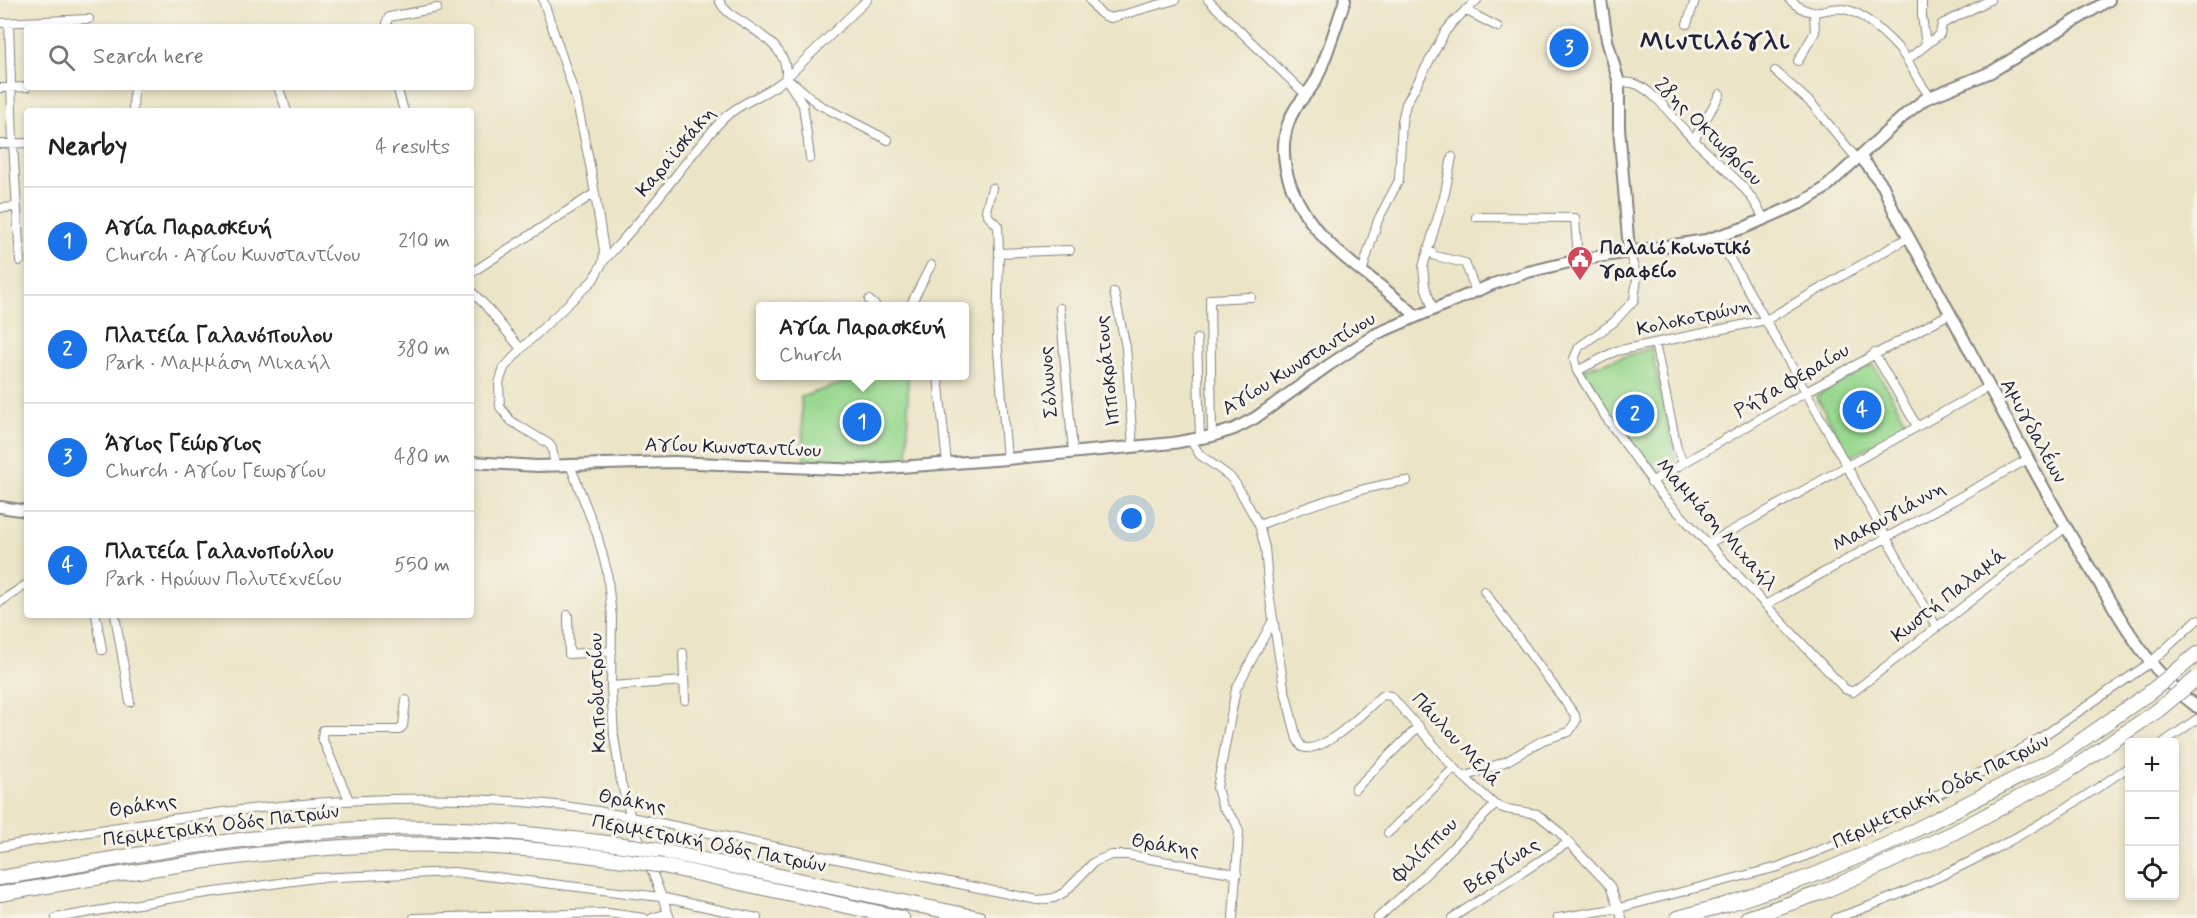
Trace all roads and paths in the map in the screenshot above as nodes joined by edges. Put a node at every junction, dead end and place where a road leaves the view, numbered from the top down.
1 (543, 0) edge
2 (719, 0) edge
3 (867, 0) edge
4 (1090, 0) edge
5 (1175, 0) edge
6 (1208, 0) edge
7 (1345, 0) edge
8 (1477, 0) edge
9 (1601, 0) edge
10 (1695, 0) edge
11 (1790, 0) edge
12 (1922, 0) edge
13 (1990, 0) edge
14 (2105, 1) edge
15 (437, 8) dead end
16 (1465, 10) junction
17 (1814, 13) junction
18 (88, 19) dead end
19 (0, 23) edge
20 (9, 23) junction
21 (388, 24) edge
22 (1687, 24) dead end
23 (1498, 27) dead end
24 (1926, 45) junction
25 (1907, 60) junction
26 (1798, 61) dead end
27 (1775, 71) dead end
28 (785, 79) junction
29 (1619, 83) junction
30 (24, 87) edge
31 (0, 88) edge
32 (12, 88) junction
33 (134, 90) edge
34 (279, 90) edge
35 (398, 90) edge
36 (1305, 94) junction
37 (1720, 94) dead end
38 (1930, 96) junction
39 (133, 108) edge
40 (286, 108) edge
41 (403, 108) edge
42 (888, 140) dead end
43 (1694, 140) junction
44 (13, 143) junction
45 (24, 143) edge
46 (0, 144) edge
47 (1452, 157) dead end
48 (810, 158) dead end
49 (1859, 158) junction
50 (992, 188) dead end
51 (595, 193) junction
52 (16, 207) junction
53 (0, 208) edge
54 (1476, 218) dead end
55 (1764, 219) junction
56 (1717, 237) junction
57 (1909, 237) junction
58 (1428, 249) junction
59 (1070, 250) dead end
60 (1629, 251) junction
61 (999, 253) junction
62 (1578, 260) junction
63 (20, 261) dead end
64 (603, 262) junction
65 (931, 266) dead end
66 (474, 271) edge
67 (1362, 272) junction
68 (1476, 291) junction
69 (1114, 292) dead end
70 (474, 294) edge
71 (1251, 297) dead end
72 (869, 300) dead end
73 (871, 302) edge
74 (912, 302) edge
75 (1060, 308) dead end
76 (1433, 309) junction
77 (1951, 313) junction
78 (1416, 316) junction
79 (1766, 320) junction
80 (1197, 339) dead end
81 (1654, 343) junction
82 (521, 349) junction
83 (1874, 353) junction
84 (1577, 371) junction
85 (939, 380) edge
86 (1988, 387) junction
87 (1806, 392) junction
88 (1917, 426) junction
89 (1212, 436) junction
90 (1195, 440) junction
91 (1133, 447) junction
92 (1073, 452) junction
93 (1007, 459) junction
94 (2028, 459) junction
95 (474, 462) edge
96 (1683, 463) junction
97 (947, 464) junction
98 (570, 465) junction
99 (555, 466) junction
100 (1846, 466) junction
101 (1407, 481) dead end
102 (1651, 482) junction
103 (0, 507) edge
104 (24, 511) edge
105 (1259, 525) junction
106 (2066, 527) junction
107 (1886, 538) junction
108 (1708, 544) junction
109 (24, 586) edge
110 (1484, 591) dead end
111 (0, 602) edge
112 (1767, 604) junction
113 (568, 615) dead end
114 (96, 618) edge
115 (116, 618) edge
116 (1273, 620) junction
117 (2197, 620) edge
118 (1936, 626) junction
119 (102, 651) dead end
120 (612, 651) junction
121 (682, 653) dead end
122 (2197, 654) edge
123 (2150, 663) junction
124 (2197, 678) edge
125 (684, 681) junction
126 (611, 686) junction
127 (1853, 692) joint
128 (406, 700) dead end
129 (685, 700) dead end
130 (130, 702) dead end
131 (2197, 707) edge
132 (2197, 719) edge
133 (1419, 726) junction
134 (2170, 738) edge
135 (1454, 768) junction
136 (2125, 769) edge
137 (1464, 777) junction
138 (1355, 789) dead end
139 (349, 800) junction
140 (1495, 805) junction
141 (630, 818) junction
142 (1388, 833) dead end
143 (1569, 842) junction
144 (0, 847) edge
145 (1237, 874) junction
146 (0, 878) edge
147 (0, 894) edge
148 (660, 897) junction
149 (1619, 908) junction
150 (599, 916) edge
151 (669, 916) edge
152 (455, 917) edge
153 (56, 918) edge
154 (414, 918) edge
155 (644, 918) edge
156 (652, 918) edge
157 (757, 918) edge
158 (902, 918) edge
159 (979, 918) edge
160 (1233, 918) edge
161 (1378, 918) edge
162 (1452, 918) edge
163 (1558, 918) edge
164 (1622, 918) edge
165 (1678, 918) edge
166 (1747, 918) edge
167 (1836, 918) edge

1 - 51 street
2 - 28 street
3 - 28 street, Καραϊσκάκη
4 - 5 street
6 - 36 street
7 - 36 main road
8 - 16 street
9 - 29 main road
10 - 22 street
11 - 17 street
12 - 24 street
13 - 24 street
14 - 38 main road, Αγίου Κωνσταντίνου
15 - 21 street
16 - 23 street
16 - 67 street
17 - 25 street
17 - 26 street
18 - 20 street
19 - 20 street
20 - 32 street
24 - 25 street
25 - 38 street
27 - 49 street
28 - 42 street
28 - 48 street
28 - 64 street, Καραϊσκάκη
29 - 43 street, 28ης Οκτωβρίου
29 - 60 main road
30 - 32 street
31 - 32 street
32 - 44 street
33 - 39 street
34 - 40 street
35 - 41 street
36 - 67 main road
37 - 43 street
38 - 49 main road, Αγίου Κωνσταντίνου
43 - 55 street, 28ης Οκτωβρίου
44 - 45 street
44 - 46 street
44 - 52 street
47 - 58 street
49 - 55 main road, Αγίου Κωνσταντίνου
49 - 57 main road, Αμυγδαλέων
50 - 61 street
51 - 64 street
51 - 66 street
52 - 53 street
52 - 63 street
54 - 62 street
55 - 56 main road, Αγίου Κωνσταντίνου
56 - 60 main road, Αγίου Κωνσταντίνου
56 - 79 street
57 - 77 main road, Αμυγδαλέων
57 - 79 street, Κολοκοτρώνη
58 - 68 street
58 - 76 street
59 - 61 street
60 - 62 main road, Αγίου Κωνσταντίνου
60 - 84 street
61 - 93 street
62 - 68 main road, Αγίου Κωνσταντίνου
64 - 82 street, Καραϊσκάκη
65 - 74 street
67 - 78 main road
68 - 76 main road, Αγίου Κωνσταντίνου
69 - 91 street, Ιπποκράτους
70 - 82 street
71 - 89 street
72 - 73 street
75 - 92 street, Σόλωνος
76 - 78 main road, Αγίου Κωνσταντίνου
77 - 83 street, Ρήγα Φεραίου
77 - 86 main road, Αμυγδαλέων
78 - 89 main road, Αγίου Κωνσταντίνου
79 - 81 street, Κολοκοτρώνη
79 - 87 street
80 - 90 street
81 - 84 street, Κολοκοτρώνη
81 - 96 street
82 - 99 street, Καραϊσκάκη
83 - 87 street, Ρήγα Φεραίου
83 - 88 street
84 - 102 street, Μαμμάση Μιχαήλ
85 - 97 street
86 - 88 street
86 - 94 main road, Αμυγδαλέων
87 - 96 street, Ρήγα Φεραίου
87 - 100 street
88 - 100 street
89 - 90 main road, Αγίου Κωνσταντίνου
90 - 91 main road, Αγίου Κωνσταντίνου
90 - 105 street
91 - 92 main road, Αγίου Κωνσταντίνου
92 - 93 main road, Αγίου Κωνσταντίνου
93 - 97 main road, Αγίου Κωνσταντίνου
94 - 106 main road, Αμυγδαλέων
94 - 107 street, Μακρυγιάννη
95 - 99 main road, Αγίου Κωνσταντίνου
96 - 102 street, Ρήγα Φεραίου
97 - 98 main road, Αγίου Κωνσταντίνου
98 - 99 main road, Αγίου Κωνσταντίνου
98 - 120 street, Καποδιστρίου
100 - 107 street
100 - 108 street
101 - 105 street
102 - 108 street, Μαμμάση Μιχαήλ
103 - 104 main road
105 - 116 street
106 - 118 street, Κωστή Παλαμά
106 - 123 main road, Αμυγδαλέων
107 - 112 street, Μακρυγιάννη
107 - 118 street
108 - 112 street, Μαμμάση Μιχαήλ
109 - 111 street
110 - 137 street
112 - 127 street, Μαμμάση Μιχαήλ
113 - 120 street
114 - 119 street
115 - 130 street
116 - 133 street, Πάυλου Μελά
116 - 145 street
117 - 123 street
118 - 127 street, Κωστή Παλαμά
120 - 126 street, Καποδιστρίου
121 - 125 street
122 - 165 highway, Περιμετρική Οδός Πατρών, bridge
123 - 131 main road, Αμυγδαλέων
123 - 149 street
124 - 166 highway, Περιμετρική Οδός Πατρών, bridge
125 - 126 street
125 - 129 street
126 - 141 street, Καποδιστρίου
128 - 139 street
132 - 134 street
133 - 135 street, Πάυλου Μελά
133 - 138 street
135 - 137 street, Πάυλου Μελά
135 - 142 street
136 - 167 street
137 - 140 street, Πάυλου Μελά
139 - 141 street, Θράκης
139 - 144 street, Θράκης
140 - 143 street, Πάυλου Μελά
140 - 161 street, Φιλίππου
141 - 145 street, Θράκης
141 - 148 street, Καποδιστρίου
143 - 149 street, Πάυλου Μελά
143 - 162 street, Βεργίνας
145 - 160 street
146 - 159 highway, Περιμετρική Οδός Πατρών, bridge
147 - 158 highway, Περιμετρική Οδός Πατρών, bridge
148 - 151 street, Καποδιστρίου
148 - 153 street
148 - 157 street
149 - 163 street
149 - 164 street, Πάυλου Μελά
150 - 152 street
150 - 155 street
151 - 156 street
152 - 154 street

